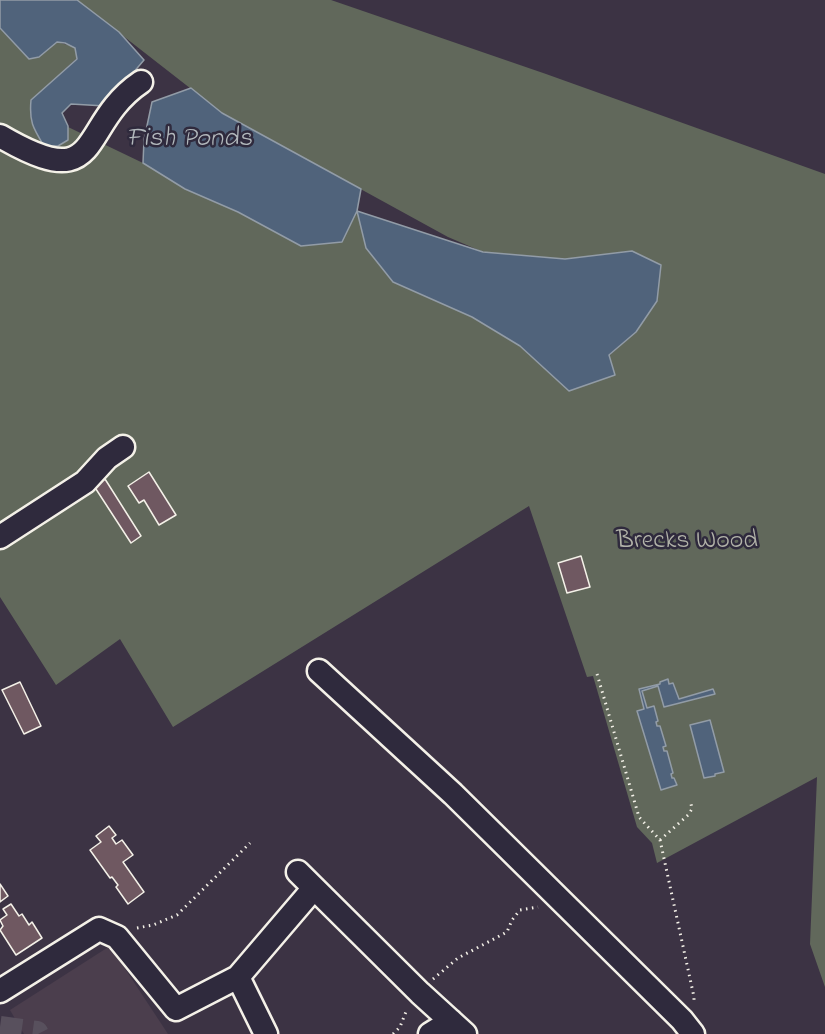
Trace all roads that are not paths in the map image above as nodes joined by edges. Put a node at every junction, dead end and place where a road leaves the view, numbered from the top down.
1 (141, 82) dead end
2 (0, 136) edge
3 (123, 447) dead end
4 (0, 537) edge
5 (319, 670) dead end
6 (238, 977) junction
7 (0, 991) edge
8 (458, 1028) edge
9 (266, 1034) edge
10 (430, 1034) edge
11 (693, 1034) edge

1 - 2 street
3 - 4 street
5 - 11 street
6 - 7 street
6 - 8 street
6 - 9 street
8 - 10 street

